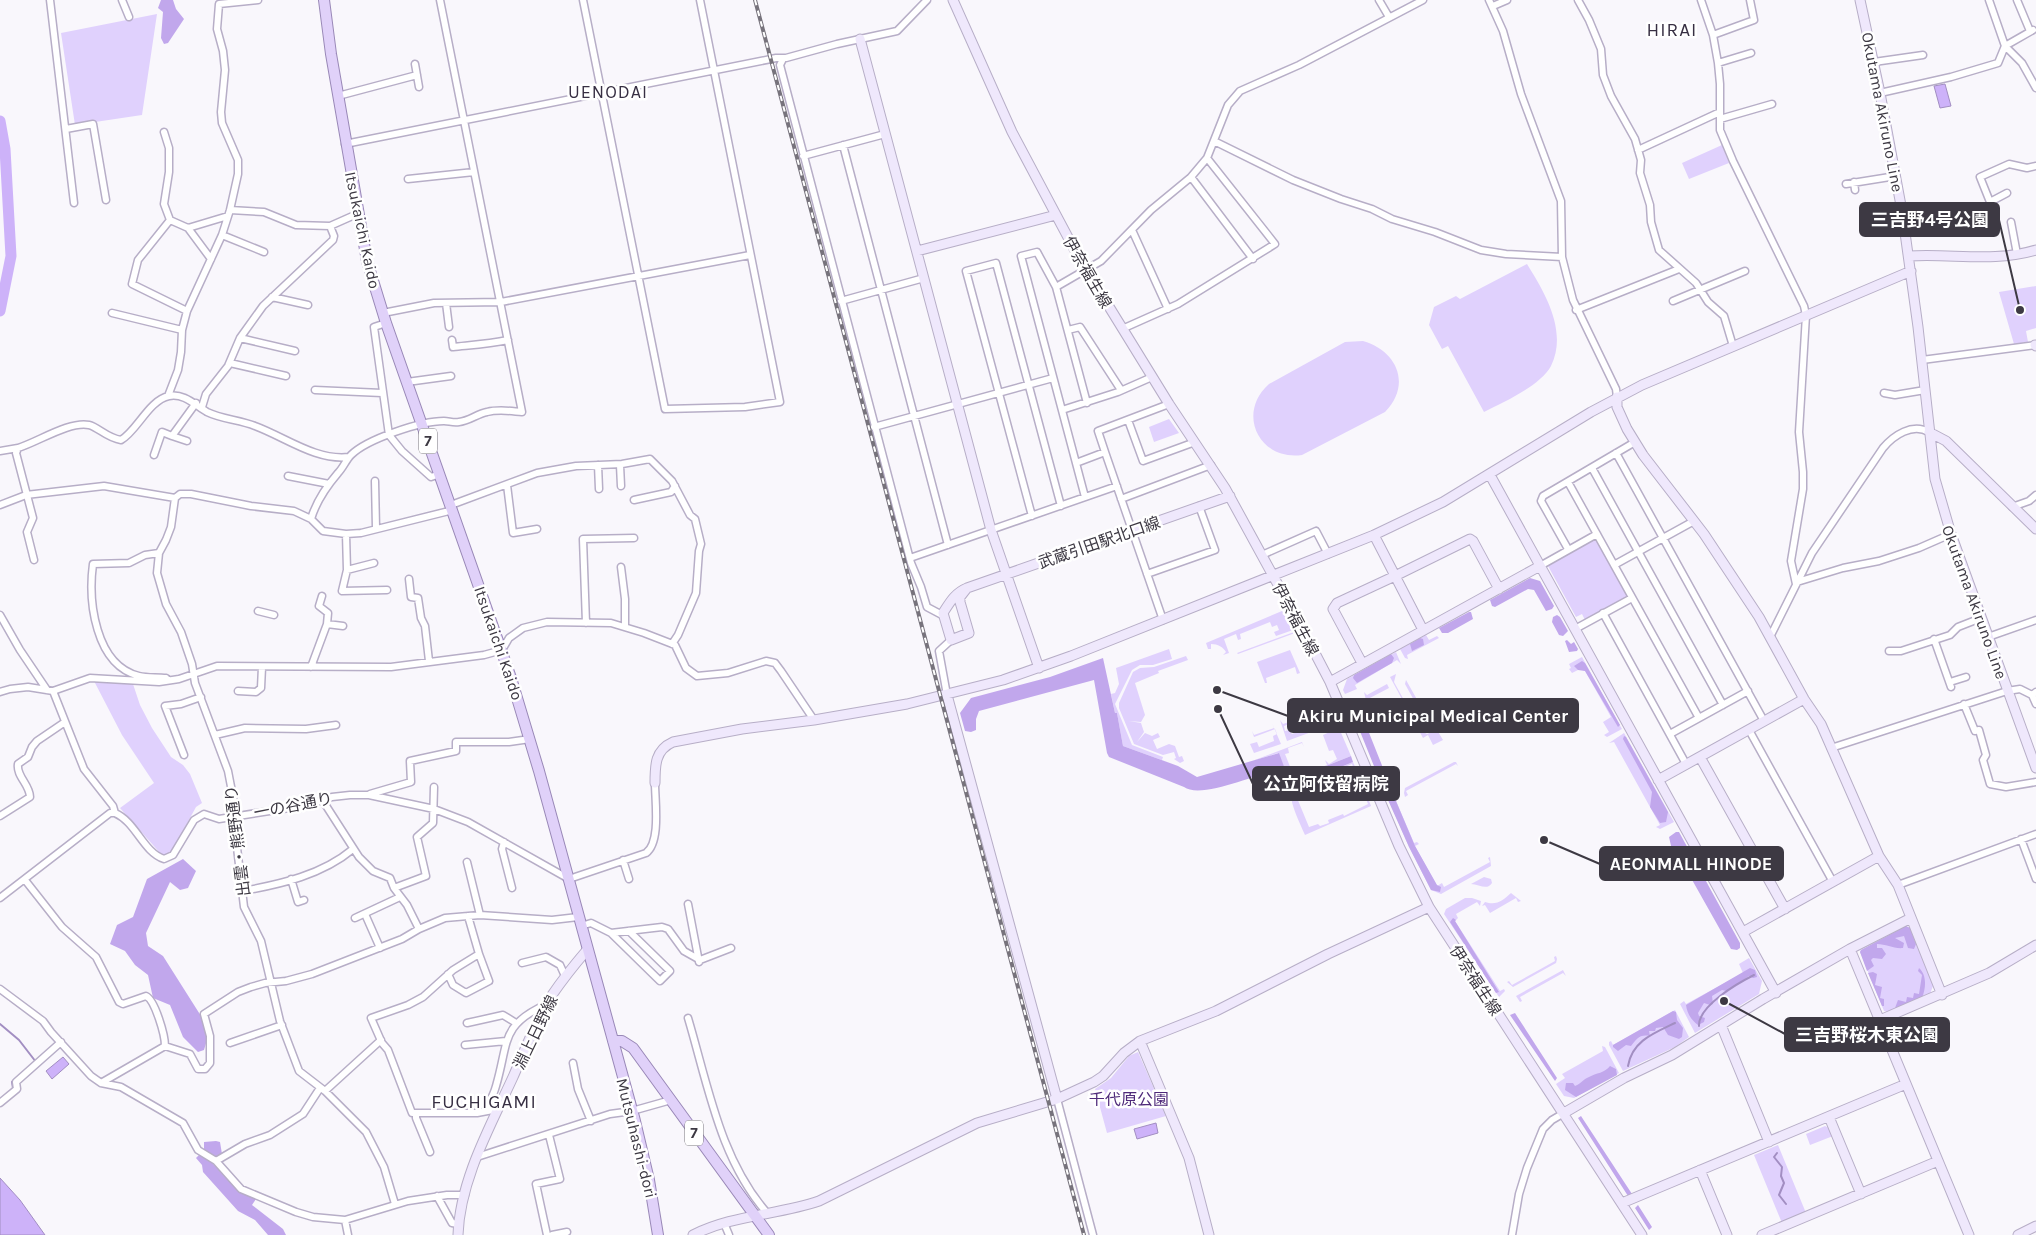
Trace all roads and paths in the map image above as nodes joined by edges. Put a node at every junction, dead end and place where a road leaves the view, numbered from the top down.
1 (50, 0) edge
2 (122, 0) edge
3 (258, 0) edge
4 (324, 0) edge
5 (440, 0) edge
6 (583, 0) edge
7 (700, 0) edge
8 (927, 0) edge
9 (953, 0) edge
10 (1379, 0) edge
11 (1423, 0) edge
12 (1507, 0) edge
13 (1578, 0) edge
14 (1702, 0) edge
15 (1750, 0) edge
16 (1860, 0) edge
17 (1989, 0) edge
18 (2017, 0) edge
19 (219, 2) edge
20 (1491, 3) edge
21 (1389, 17) junction
22 (129, 18) dead end
23 (1714, 35) junction
24 (860, 39) junction
25 (2005, 46) junction
26 (1751, 53) dead end
27 (1923, 55) dead end
28 (783, 59) junction
29 (1874, 62) junction
30 (1718, 63) junction
31 (415, 64) dead end
32 (714, 70) junction
33 (417, 76) junction
34 (419, 87) dead end
35 (2036, 88) edge
36 (602, 93) junction
37 (1880, 93) junction
38 (338, 96) junction
39 (1772, 104) dead end
40 (1720, 112) junction
41 (1720, 119) junction
42 (464, 121) junction
43 (66, 130) junction
44 (164, 132) dead end
45 (885, 134) junction
46 (1214, 142) junction
47 (345, 144) junction
48 (843, 145) junction
49 (1638, 150) junction
50 (803, 156) junction
51 (1207, 158) junction
52 (2036, 166) edge
53 (474, 172) junction
54 (1896, 176) junction
55 (1191, 177) junction
56 (408, 180) dead end
57 (1854, 182) junction
58 (1846, 184) dead end
59 (1855, 190) dead end
60 (2007, 193) dead end
61 (106, 200) dead end
62 (74, 203) dead end
63 (229, 213) junction
64 (357, 214) junction
65 (1056, 215) junction
66 (170, 220) junction
67 (2011, 222) dead end
68 (330, 226) junction
69 (188, 228) junction
70 (1132, 230) junction
71 (222, 235) junction
72 (2036, 250) edge
73 (916, 251) junction
74 (264, 252) dead end
75 (2017, 254) junction
76 (750, 255) junction
77 (1909, 256) junction
78 (1562, 257) junction
79 (211, 259) junction
80 (1253, 259) junction
81 (1680, 269) junction
82 (1086, 270) junction
83 (1745, 271) dead end
84 (1911, 271) junction
85 (638, 276) junction
86 (924, 278) junction
87 (1056, 287) junction
88 (881, 290) junction
89 (1701, 290) junction
90 (272, 297) junction
91 (841, 301) junction
92 (1674, 301) dead end
93 (501, 302) junction
94 (446, 303) junction
95 (308, 305) dead end
96 (1168, 308) junction
97 (1576, 310) junction
98 (186, 311) junction
99 (112, 313) dead end
100 (1806, 315) junction
101 (385, 318) junction
102 (449, 327) dead end
103 (1122, 329) junction
104 (182, 330) junction
105 (1068, 330) junction
106 (240, 338) junction
107 (452, 340) dead end
108 (508, 340) junction
109 (2036, 345) edge
110 (1733, 346) junction
111 (295, 351) dead end
112 (1922, 360) junction
113 (230, 363) junction
114 (286, 376) dead end
115 (451, 376) dead end
116 (1152, 377) junction
117 (1054, 378) junction
118 (407, 382) junction
119 (1029, 385) junction
120 (315, 390) dead end
121 (1121, 390) junction
122 (1925, 390) junction
123 (382, 393) junction
124 (999, 393) junction
125 (1884, 393) dead end
126 (168, 396) junction
127 (1617, 397) junction
128 (1087, 403) junction
129 (957, 404) junction
130 (1170, 404) junction
131 (199, 405) junction
132 (1062, 410) junction
133 (914, 416) junction
134 (1128, 420) junction
135 (422, 425) junction
136 (874, 427) junction
137 (1929, 432) junction
138 (389, 435) junction
139 (172, 436) junction
140 (186, 441) dead end
141 (1195, 442) junction
142 (1635, 442) junction
143 (18, 448) junction
144 (0, 450) edge
145 (1105, 452) junction
146 (1616, 453) junction
147 (154, 455) dead end
148 (349, 456) junction
149 (1076, 463) junction
150 (598, 465) junction
151 (620, 465) junction
152 (1211, 465) junction
153 (1592, 468) junction
154 (440, 474) junction
155 (1490, 475) junction
156 (288, 476) dead end
157 (375, 481) dead end
158 (1568, 482) junction
159 (329, 484) junction
160 (507, 485) junction
161 (621, 486) dead end
162 (675, 486) junction
163 (1117, 486) junction
164 (599, 489) dead end
165 (26, 495) junction
166 (2036, 495) edge
167 (1230, 496) junction
168 (175, 498) junction
169 (1085, 498) junction
170 (1121, 499) junction
171 (634, 500) dead end
172 (0, 505) edge
173 (1061, 506) junction
174 (1199, 506) junction
175 (452, 507) junction
176 (2012, 507) junction
177 (1032, 516) junction
178 (311, 519) junction
179 (1694, 521) junction
180 (376, 528) junction
181 (537, 529) dead end
182 (2036, 529) edge
183 (991, 530) junction
184 (1132, 530) junction
185 (346, 534) junction
186 (1597, 534) junction
187 (1951, 534) junction
188 (1374, 535) junction
189 (634, 538) dead end
190 (1663, 538) junction
191 (948, 545) junction
192 (1568, 549) junction
193 (1639, 552) junction
194 (158, 553) junction
195 (1328, 554) junction
196 (1262, 555) junction
197 (910, 558) junction
198 (34, 560) dead end
199 (374, 564) dead end
200 (1540, 566) junction
201 (1614, 566) junction
202 (621, 567) dead end
203 (346, 570) junction
204 (1006, 574) junction
205 (1147, 574) junction
206 (1273, 576) junction
207 (1395, 576) junction
208 (410, 579) dead end
209 (1796, 583) junction
210 (967, 588) junction
211 (1499, 588) junction
212 (387, 590) dead end
213 (322, 596) dead end
214 (1632, 598) junction
215 (258, 611) dead end
216 (1603, 613) junction
217 (274, 615) dead end
218 (944, 616) junction
219 (1981, 618) junction
220 (1, 619) edge
221 (1163, 620) junction
222 (2036, 620) edge
223 (586, 622) junction
224 (327, 624) junction
225 (342, 626) dead end
226 (625, 626) junction
227 (1575, 629) junction
228 (1423, 630) junction
229 (1770, 636) junction
230 (1988, 637) junction
231 (1934, 639) junction
232 (951, 640) junction
233 (672, 644) junction
234 (502, 650) junction
235 (1889, 651) dead end
236 (429, 661) junction
237 (1362, 663) junction
238 (262, 666) junction
239 (311, 667) junction
240 (1039, 668) junction
241 (193, 674) junction
242 (1966, 677) dead end
243 (169, 681) junction
244 (1330, 682) junction
245 (50, 691) junction
246 (238, 691) dead end
247 (1748, 691) junction
248 (2007, 691) junction
249 (0, 692) edge
250 (2034, 693) edge
251 (947, 695) junction
252 (201, 697) junction
253 (1804, 699) junction
254 (1964, 704) junction
255 (2036, 704) edge
256 (1723, 705) junction
257 (1699, 718) junction
258 (814, 720) junction
259 (1764, 721) junction
260 (65, 722) junction
261 (336, 724) dead end
262 (1749, 730) junction
263 (1670, 734) junction
264 (215, 735) junction
265 (530, 739) junction
266 (1832, 748) junction
267 (184, 755) dead end
268 (1700, 757) junction
269 (1686, 764) junction
270 (2036, 768) edge
271 (1658, 780) junction
272 (2036, 782) edge
273 (655, 783) joint
274 (434, 787) dead end
275 (369, 795) junction
276 (323, 801) junction
277 (434, 809) junction
278 (115, 813) junction
279 (0, 816) edge
280 (235, 816) junction
281 (2036, 834) edge
282 (2021, 839) junction
283 (504, 842) junction
284 (352, 849) junction
285 (1880, 856) junction
286 (623, 860) junction
287 (467, 862) dead end
288 (291, 879) junction
289 (629, 879) dead end
290 (2036, 879) edge
291 (25, 880) junction
292 (570, 880) junction
293 (1833, 882) junction
294 (1898, 885) junction
295 (394, 888) junction
296 (512, 888) dead end
297 (242, 891) junction
298 (400, 897) junction
299 (0, 898) edge
300 (298, 902) dead end
301 (688, 904) dead end
302 (1429, 907) junction
303 (1785, 909) junction
304 (365, 914) junction
305 (480, 915) junction
306 (468, 916) junction
307 (356, 918) dead end
308 (1911, 918) junction
309 (580, 921) junction
310 (419, 929) junction
311 (629, 931) junction
312 (1743, 932) junction
313 (610, 933) junction
314 (2036, 945) edge
315 (380, 948) junction
316 (732, 948) dead end
317 (1850, 949) junction
318 (588, 950) junction
319 (479, 954) junction
320 (700, 962) junction
321 (522, 963) dead end
322 (448, 974) junction
323 (565, 976) junction
324 (270, 982) junction
325 (0, 989) edge
326 (1776, 992) junction
327 (1942, 994) junction
328 (548, 1004) junction
329 (688, 1018) dead end
330 (1880, 1020) junction
331 (467, 1023) dead end
332 (516, 1023) junction
333 (282, 1025) junction
334 (1721, 1025) junction
335 (381, 1040) junction
336 (506, 1041) junction
337 (613, 1041) junction
338 (1140, 1041) junction
339 (61, 1042) junction
340 (230, 1043) dead end
341 (465, 1045) dead end
342 (165, 1046) junction
343 (574, 1062) dead end
344 (101, 1083) junction
345 (1906, 1084) junction
346 (322, 1090) junction
347 (1057, 1099) junction
348 (671, 1100) junction
349 (0, 1103) edge
350 (498, 1109) junction
351 (485, 1111) junction
352 (632, 1111) junction
353 (416, 1113) junction
354 (1564, 1113) junction
355 (1829, 1117) junction
356 (591, 1121) junction
357 (549, 1135) junction
358 (1769, 1142) junction
359 (430, 1152) dead end
360 (477, 1157) junction
361 (216, 1161) junction
362 (1938, 1161) junction
363 (1700, 1170) junction
364 (465, 1194) junction
365 (1861, 1194) junction
366 (437, 1196) junction
367 (1622, 1203) junction
368 (395, 1204) junction
369 (768, 1214) junction
370 (755, 1216) junction
371 (346, 1220) junction
372 (724, 1223) junction
373 (458, 1224) junction
374 (2032, 1231) edge
375 (567, 1232) dead end
376 (348, 1235) edge
377 (458, 1235) edge
378 (547, 1235) edge
379 (552, 1235) edge
380 (658, 1235) edge
381 (693, 1235) edge
382 (729, 1235) edge
383 (769, 1235) edge
384 (1093, 1235) edge
385 (1209, 1235) edge
386 (1512, 1235) edge
387 (1642, 1235) edge
388 (1727, 1235) edge
389 (1762, 1235) edge
390 (1969, 1235) edge
391 (2018, 1235) edge

1 - 43 street
2 - 22 street
3 - 19 street
4 - 38 main road, Itsukaichi Kaido / 7
5 - 42 street
6 - 36 street
7 - 32 street
8 - 24 street
9 - 65 street, 伊奈福生線
10 - 21 street
11 - 21 street
12 - 20 street
13 - 49 street
14 - 23 street
15 - 23 street
16 - 29 street, Okutama Akiruno Line
17 - 25 street
18 - 25 street
19 - 63 street
20 - 78 street
21 - 46 street
23 - 30 street
24 - 28 street
24 - 45 street
25 - 35 street
25 - 37 street
26 - 30 street
27 - 29 street
28 - 32 street
28 - 50 street
29 - 37 street, Okutama Akiruno Line
30 - 40 street
31 - 33 street
32 - 36 street
32 - 76 street
33 - 34 street
33 - 38 street
36 - 42 street
36 - 85 street
37 - 54 street, Okutama Akiruno Line
38 - 47 main road, Itsukaichi Kaido / 7
39 - 41 street
40 - 41 street
40 - 49 street
41 - 100 street
42 - 47 street
42 - 53 street
43 - 61 street
43 - 62 street
44 - 66 street
45 - 48 street
45 - 73 street
46 - 51 street
46 - 78 street
47 - 64 main road, Itsukaichi Kaido / 7
48 - 50 street
48 - 88 street
49 - 81 street
50 - 91 street
51 - 55 street
51 - 80 street
52 - 60 street
53 - 56 street
53 - 93 street
54 - 57 street
54 - 77 street, Okutama Akiruno Line
55 - 70 street
55 - 80 street
57 - 58 street
57 - 59 street
63 - 68 street
63 - 69 street
63 - 71 street
64 - 68 street
64 - 101 main road, Itsukaichi Kaido / 7
65 - 73 street
65 - 82 street, 伊奈福生線
66 - 69 street
66 - 98 street
67 - 75 street
68 - 90 street
69 - 79 street
70 - 82 street
70 - 96 street
71 - 74 street
71 - 79 street
72 - 75 street
73 - 86 street
75 - 77 street
76 - 85 street
76 - 85 street
77 - 84 street, Okutama Akiruno Line
78 - 97 street
79 - 98 street
80 - 96 street
81 - 89 street
81 - 97 street
82 - 87 street
82 - 103 street, 伊奈福生線
83 - 89 street
84 - 100 street
84 - 112 street, Okutama Akiruno Line
85 - 93 street
86 - 88 street
86 - 129 street
87 - 105 street
87 - 117 street
88 - 91 street
88 - 133 street
89 - 92 street
89 - 110 street
90 - 95 street
90 - 106 street
91 - 136 street
93 - 94 street
93 - 108 street
94 - 101 street
94 - 102 street
96 - 103 street
97 - 127 street
98 - 104 street
99 - 104 street
100 - 110 street
100 - 209 street
101 - 118 main road, Itsukaichi Kaido / 7
101 - 123 street
103 - 116 street, 伊奈福生線
104 - 126 street
105 - 121 street
105 - 128 street
106 - 111 street
106 - 113 street
107 - 108 street
108 - 135 street
109 - 112 street
110 - 127 street
112 - 122 street, Okutama Akiruno Line
113 - 114 street
113 - 131 street
115 - 118 street
116 - 121 street
116 - 130 street, 伊奈福生線
117 - 119 street
117 - 132 street
118 - 135 main road, Itsukaichi Kaido / 7
119 - 124 street
119 - 124 street
119 - 173 street
120 - 123 street
121 - 128 street
122 - 125 street
122 - 137 street, Okutama Akiruno Line
123 - 138 street
124 - 129 street
124 - 177 street
126 - 131 street
126 - 143 street
127 - 142 street
127 - 155 street
128 - 132 street
129 - 133 street
129 - 183 street
130 - 134 street
130 - 141 street, 伊奈福生線
131 - 139 street
131 - 148 street
132 - 149 street
133 - 136 street
133 - 191 street
134 - 141 street
134 - 145 street
135 - 138 street
135 - 154 main road, Itsukaichi Kaido / 7
136 - 197 street
137 - 176 street
137 - 187 street, Okutama Akiruno Line
137 - 209 street
138 - 148 street
138 - 154 street
139 - 140 street
139 - 147 street
141 - 152 street, 伊奈福生線
142 - 146 street
142 - 179 street
143 - 144 street
143 - 165 street
145 - 149 street
145 - 163 street
146 - 153 street
146 - 190 street
148 - 159 street
149 - 169 street
150 - 151 street
150 - 160 street
150 - 164 street
151 - 161 street
151 - 162 street
152 - 167 street, 伊奈福生線
152 - 170 street
153 - 158 street
153 - 193 street
154 - 175 main road, Itsukaichi Kaido / 7
155 - 188 street
155 - 200 street
156 - 159 street
157 - 180 street
158 - 186 street
158 - 192 street
159 - 178 street
160 - 175 street
160 - 181 street
162 - 171 street
162 - 233 street
163 - 169 street
163 - 170 street
165 - 168 street
165 - 172 street
165 - 198 street
166 - 176 street
167 - 174 street, 武蔵引田駅北口線
167 - 196 street, 伊奈福生線
168 - 178 street
168 - 194 street, 出雲・熊野通り
169 - 173 street
170 - 184 street
173 - 177 street
174 - 184 street, 武蔵引田駅北口線
174 - 205 street
175 - 180 street
175 - 234 main road, Itsukaichi Kaido / 7
176 - 182 street
177 - 183 street
178 - 185 street
179 - 190 street
179 - 229 street
180 - 185 street
183 - 191 street
183 - 204 street
184 - 204 street, 武蔵引田駅北口線
184 - 205 street
185 - 203 street
186 - 192 street
186 - 201 street
187 - 209 street
187 - 219 street, Okutama Akiruno Line
188 - 195 street
188 - 207 street
189 - 223 street
190 - 193 street
190 - 247 street
191 - 197 street
192 - 200 street
193 - 201 street
193 - 256 street
194 - 241 street, 出雲・熊野通り
194 - 243 street
195 - 196 street
195 - 206 street
196 - 206 street, 伊奈福生線
197 - 218 street
199 - 203 street
200 - 211 street
200 - 227 street
201 - 214 street
202 - 226 street
203 - 212 street
204 - 210 street, 武蔵引田駅北口線
204 - 240 street
205 - 221 street
206 - 221 street
206 - 244 street, 伊奈福生線
207 - 211 street
207 - 228 street
207 - 237 street
208 - 236 street
209 - 229 street
210 - 218 street
210 - 232 street
211 - 228 street
213 - 224 street
214 - 216 street
214 - 257 street
215 - 217 street
216 - 227 street
216 - 263 street
218 - 232 street
219 - 230 street, Okutama Akiruno Line
219 - 231 street
220 - 245 street
221 - 240 street
222 - 230 street
223 - 226 street
223 - 234 street
224 - 225 street
224 - 239 street
226 - 233 street
227 - 271 street
228 - 237 street
229 - 253 street
230 - 248 street, Okutama Akiruno Line
231 - 235 street
231 - 242 street
232 - 251 street
233 - 258 street
234 - 236 street
234 - 265 main road, Itsukaichi Kaido / 7
236 - 239 street
237 - 244 street
238 - 239 street
238 - 241 street
238 - 246 street
240 - 251 street
241 - 243 street
241 - 252 street, 出雲・熊野通り
243 - 245 street
244 - 302 street, 伊奈福生線
245 - 249 street
245 - 260 street
247 - 256 street
247 - 259 street
248 - 250 street
248 - 254 street
248 - 270 street, Okutama Akiruno Line
250 - 255 street
251 - 258 street
251 - 347 street
252 - 264 street, 出雲・熊野通り
252 - 267 street
253 - 259 street
253 - 266 street
254 - 266 street
254 - 272 street
256 - 257 street
257 - 263 street
258 - 273 street
259 - 262 street
260 - 278 street
260 - 279 street
261 - 264 street
262 - 268 street
262 - 293 street
263 - 269 street
264 - 280 street, 出雲・熊野通り
265 - 275 street
265 - 292 main road, Itsukaichi Kaido / 7
266 - 285 street
268 - 269 street
268 - 303 street
269 - 271 street
271 - 312 street
273 - 286 street
274 - 277 street
275 - 276 street, 一の谷通り
275 - 277 street, 一の谷通り
276 - 280 street, 一の谷通り
276 - 284 street
277 - 283 street, 一の谷通り
277 - 295 street
278 - 280 street, 一の谷通り
278 - 291 street
280 - 297 street, 出雲・熊野通り
281 - 282 street
282 - 290 street
282 - 294 street
283 - 292 street, 一の谷通り
283 - 296 street
284 - 288 street
284 - 295 street
285 - 293 street
285 - 294 street
286 - 289 street
286 - 292 street
287 - 305 street
288 - 297 street
288 - 300 street
291 - 299 street
291 - 342 street
292 - 309 main road, Itsukaichi Kaido / 7
293 - 303 street
294 - 308 street
295 - 298 street
297 - 324 street, 出雲・熊野通り
298 - 304 street
298 - 310 street
301 - 320 street
302 - 338 street
302 - 354 street, 伊奈福生線
303 - 312 street
304 - 307 street
304 - 315 street
305 - 306 street
305 - 309 street
306 - 310 street
306 - 319 street
308 - 317 street
308 - 327 street
309 - 313 street
309 - 318 main road, Itsukaichi Kaido / 7
310 - 315 street
311 - 313 street
311 - 313 street
311 - 320 street
312 - 326 street
314 - 327 street
315 - 324 street
316 - 320 street
317 - 326 street
317 - 330 street
318 - 323 street, 淵上日野線
318 - 337 main road, Itsukaichi Kaido / 7
319 - 322 street
319 - 322 street
321 - 323 street
322 - 335 street
323 - 328 street, 淵上日野線
324 - 333 street, 出雲・熊野通り
324 - 342 street
325 - 339 street
326 - 334 street
327 - 330 street
328 - 332 street
328 - 350 street, 淵上日野線
329 - 369 street
330 - 345 street
331 - 332 street
332 - 336 street
333 - 340 street
333 - 346 street, 出雲・熊野通り
334 - 354 street
334 - 358 street
335 - 346 street
335 - 353 street
336 - 341 street
336 - 351 street
337 - 348 main road, 7
337 - 352 main road, Mutsuhashi-dori / 7
338 - 347 street
338 - 385 street
339 - 344 street
339 - 349 street
342 - 344 street
343 - 356 street
344 - 361 street
345 - 355 street
345 - 362 street
346 - 361 street
346 - 368 street, 出雲・熊野通り
347 - 369 street
347 - 384 street
348 - 352 street
348 - 370 main road, 7
350 - 351 street
350 - 360 street, 淵上日野線
351 - 353 street
352 - 356 street
352 - 380 main road, Mutsuhashi-dori / 7
353 - 359 street
354 - 367 street, 伊奈福生線
354 - 386 street
355 - 358 street
355 - 365 street
356 - 357 street
357 - 360 street
357 - 378 street
358 - 363 street
360 - 364 street, 淵上日野線
361 - 371 street
362 - 365 street
362 - 390 street
363 - 367 street
363 - 388 street
364 - 366 street
364 - 373 street, 淵上日野線
365 - 389 street
366 - 368 street
366 - 373 street
367 - 387 street, 伊奈福生線
368 - 371 street
369 - 370 street
370 - 372 street
370 - 383 main road, 7
371 - 376 street
372 - 381 street
372 - 382 street
373 - 377 street, 淵上日野線
374 - 391 street
375 - 379 street

